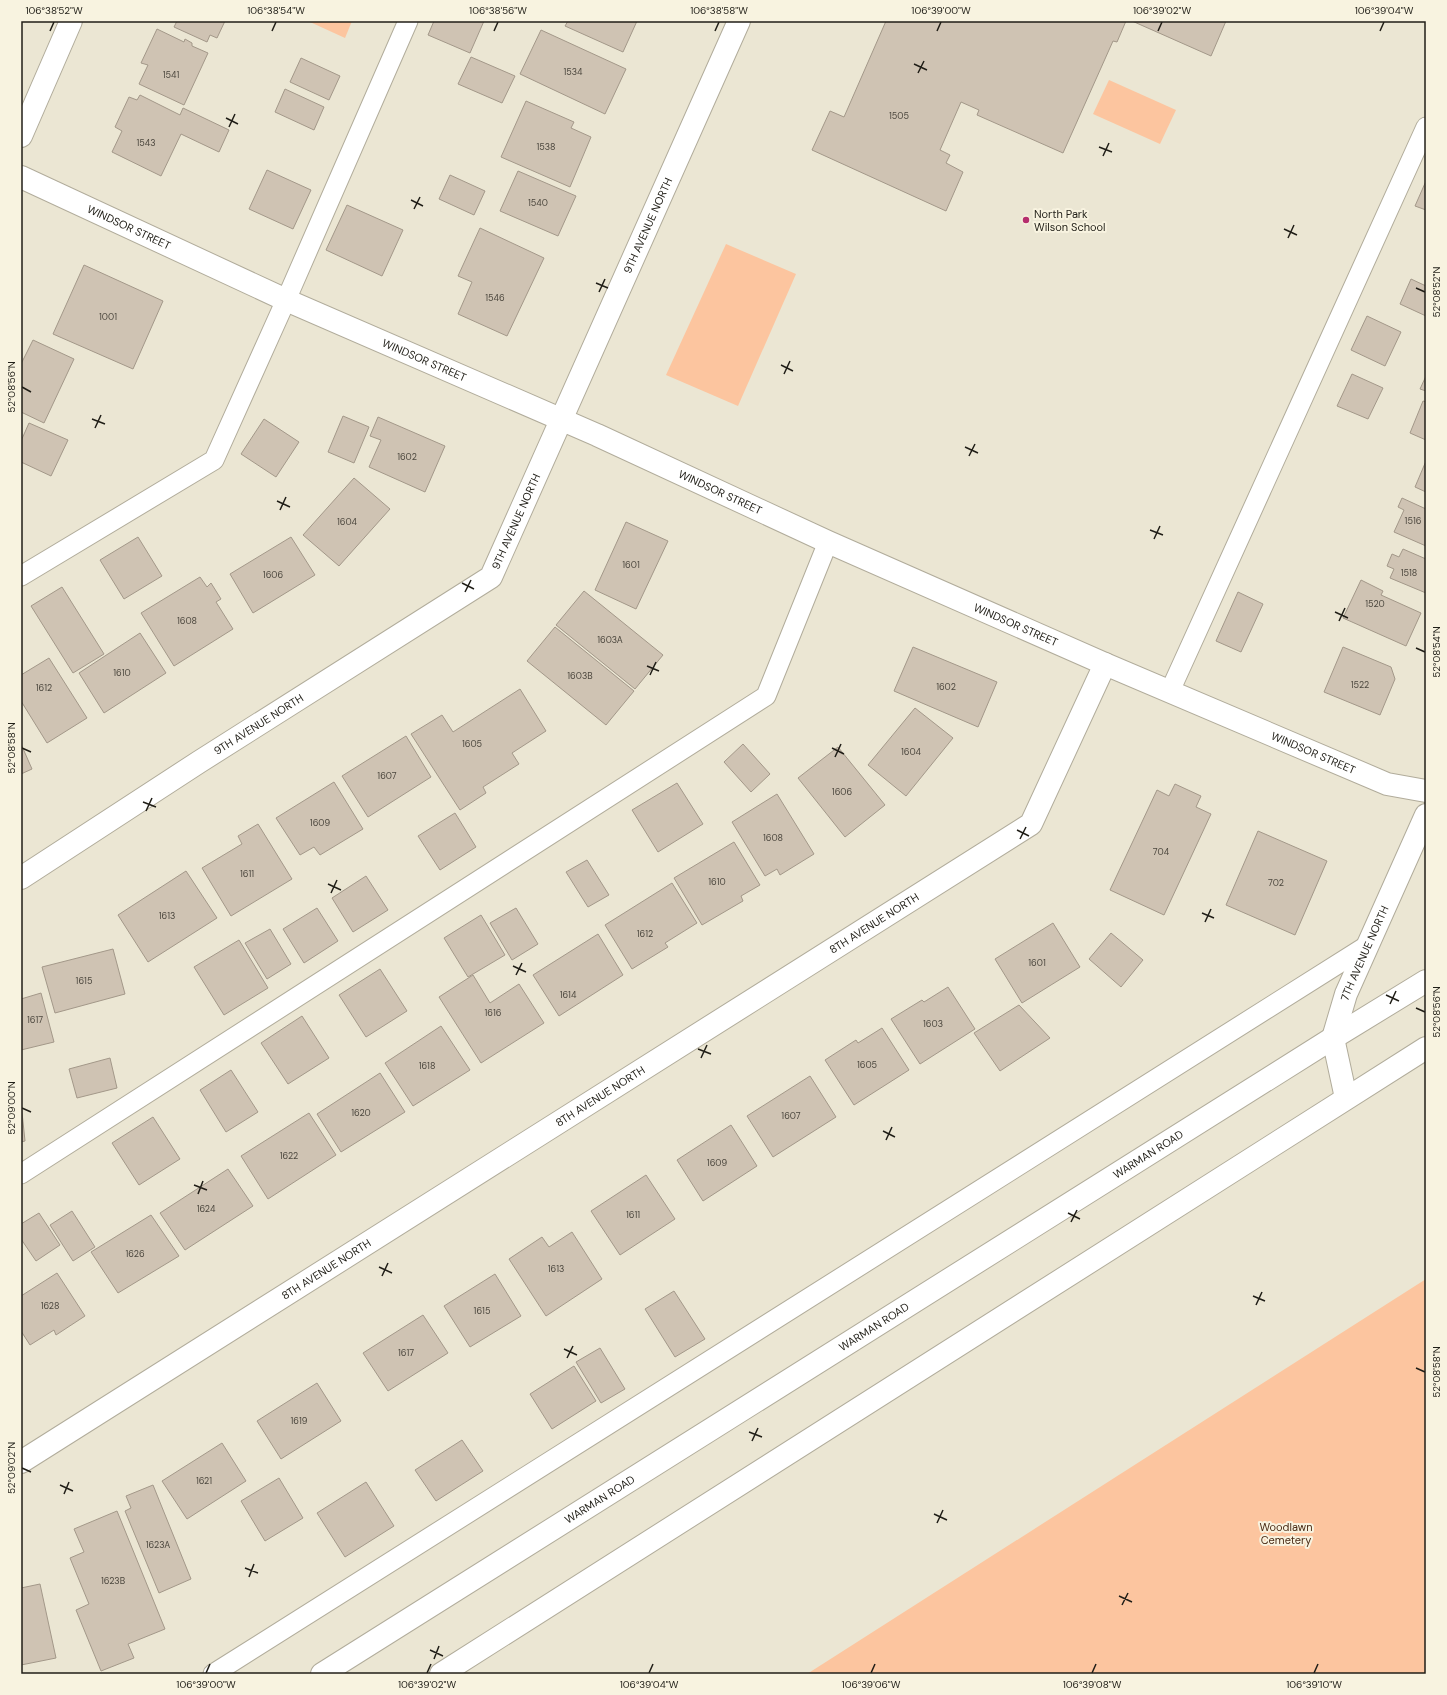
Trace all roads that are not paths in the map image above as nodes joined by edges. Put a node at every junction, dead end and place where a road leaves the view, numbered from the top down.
1 (71, 21) edge
2 (408, 21) edge
3 (739, 21) edge
4 (1426, 127) edge
5 (21, 136) edge
6 (21, 177) edge
7 (286, 300) junction
8 (562, 420) junction
9 (828, 542) junction
10 (21, 576) edge
11 (1105, 664) junction
12 (1170, 691) junction
13 (1426, 791) edge
14 (1426, 815) edge
15 (21, 878) edge
16 (1368, 945) junction
17 (1426, 982) edge
18 (1333, 1038) junction
19 (1426, 1048) edge
20 (1346, 1098) junction
21 (21, 1174) edge
22 (21, 1462) edge
23 (213, 1674) edge
24 (322, 1674) edge
25 (441, 1674) edge

1 - 5 street
2 - 7 lane
3 - 8 street, 9TH AVENUE NORTH
4 - 12 lane
6 - 7 street, WINDSOR STREET
7 - 8 street, WINDSOR STREET
7 - 10 lane
8 - 9 street, WINDSOR STREET
8 - 15 street, 9TH AVENUE NORTH
9 - 11 street, WINDSOR STREET
9 - 21 lane
11 - 12 street, WINDSOR STREET
11 - 22 street, 8TH AVENUE NORTH
12 - 13 street, WINDSOR STREET
14 - 16 street, 7TH AVENUE NORTH
16 - 18 street, 7TH AVENUE NORTH
16 - 23 lane
17 - 18 street, WARMAN ROAD
18 - 20 street, 7TH AVENUE NORTH
18 - 24 street, WARMAN ROAD
19 - 20 street
20 - 25 street

